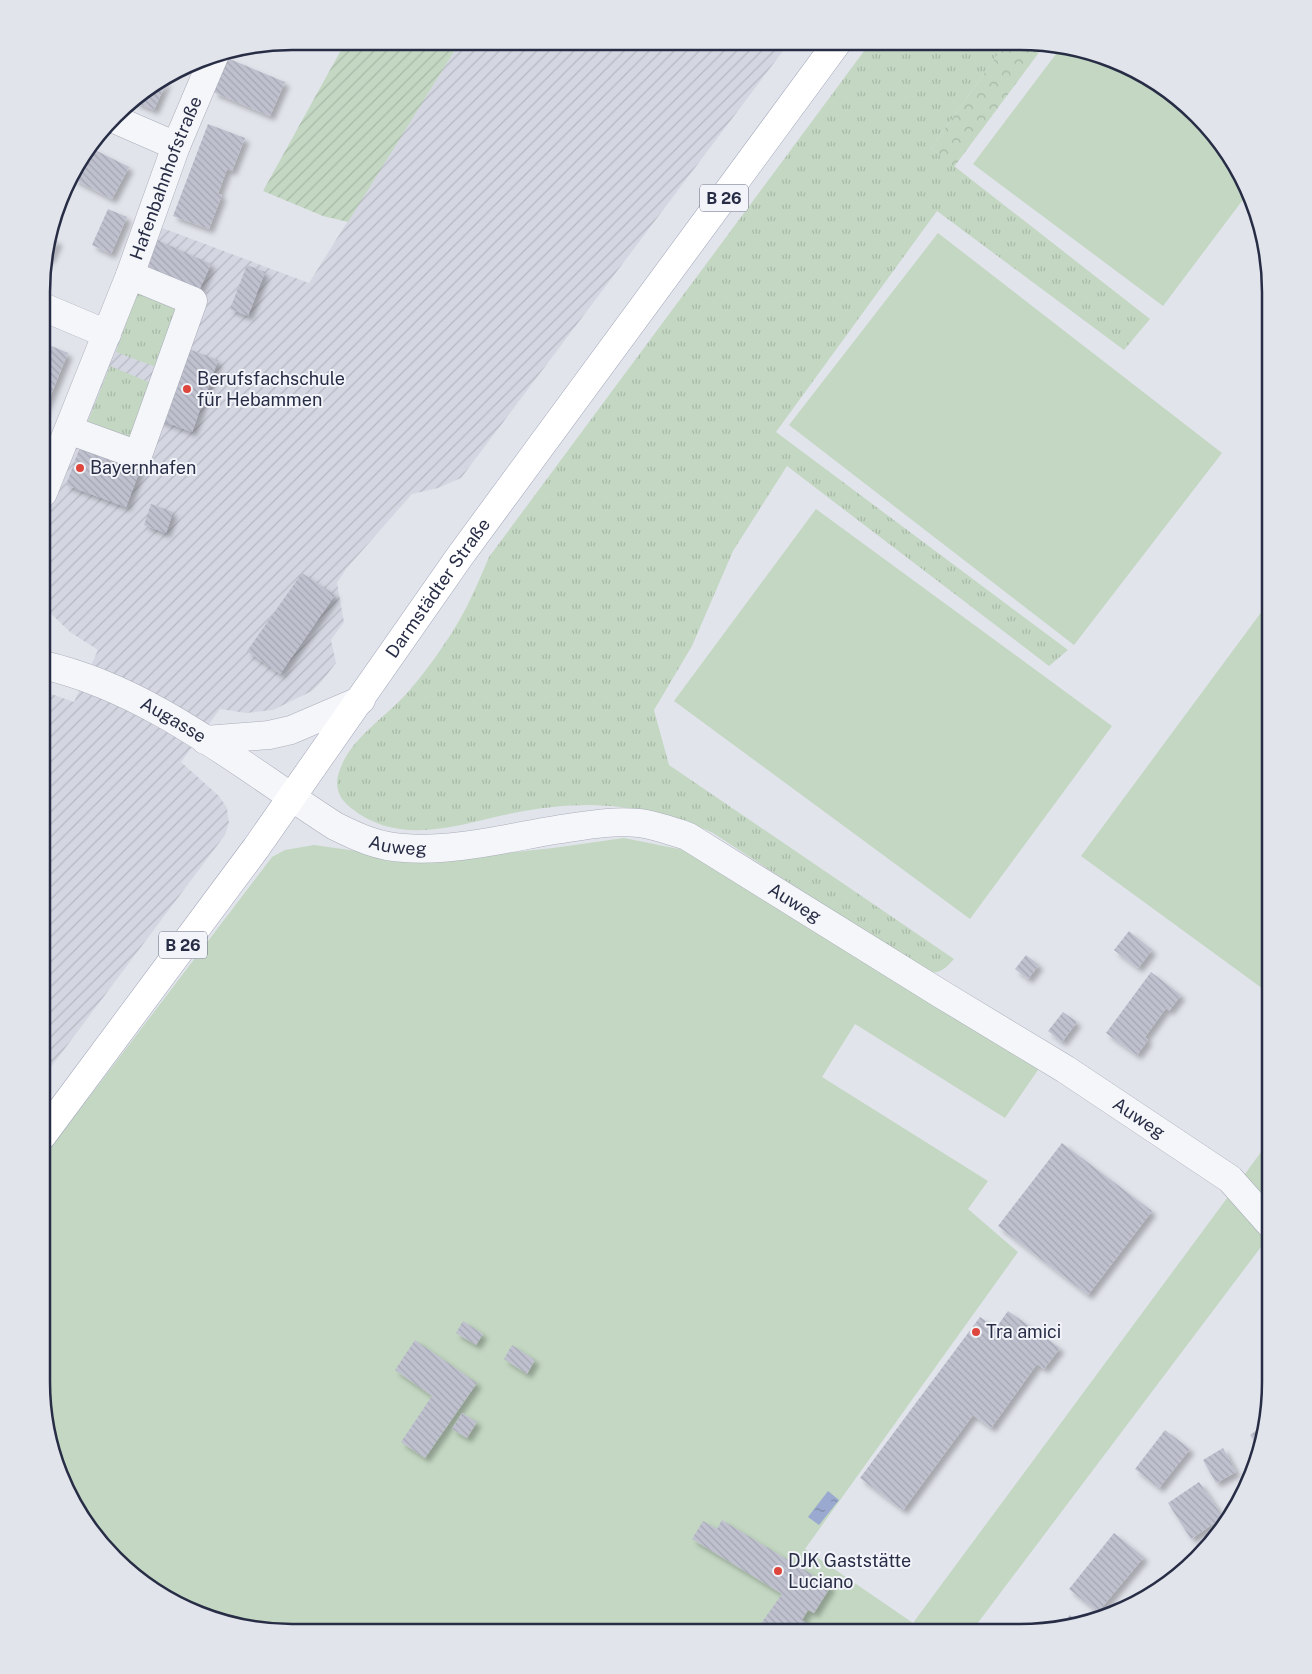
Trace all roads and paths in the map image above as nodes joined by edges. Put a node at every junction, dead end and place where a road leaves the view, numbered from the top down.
1 (832, 50) edge
2 (211, 64) edge
3 (120, 122) edge
4 (176, 146) junction
5 (130, 275) junction
6 (50, 310) edge
7 (107, 334) junction
8 (70, 430) junction
9 (50, 477) edge
10 (50, 667) edge
11 (361, 700) junction
12 (197, 735) junction
13 (292, 798) junction
14 (50, 1125) edge
15 (1262, 1214) edge

1 - 11 main road, Darmstädter Straße / B 26
2 - 4 street, Hafenbahnhofstraße
3 - 4 street
4 - 5 street, Hafenbahnhofstraße
5 - 7 street, Hafenbahnhofstraße
5 - 8 street, Hafenbahnhofstraße
6 - 7 street
7 - 8 street, Hafenbahnhofstraße
8 - 9 street, Hafenbahnhofstraße
10 - 12 street, Augasse
11 - 12 street
11 - 13 main road, Darmstädter Straße / B 26
12 - 13 street, Augasse
13 - 14 main road, Darmstädter Straße / B 26
13 - 15 street, Auweg

